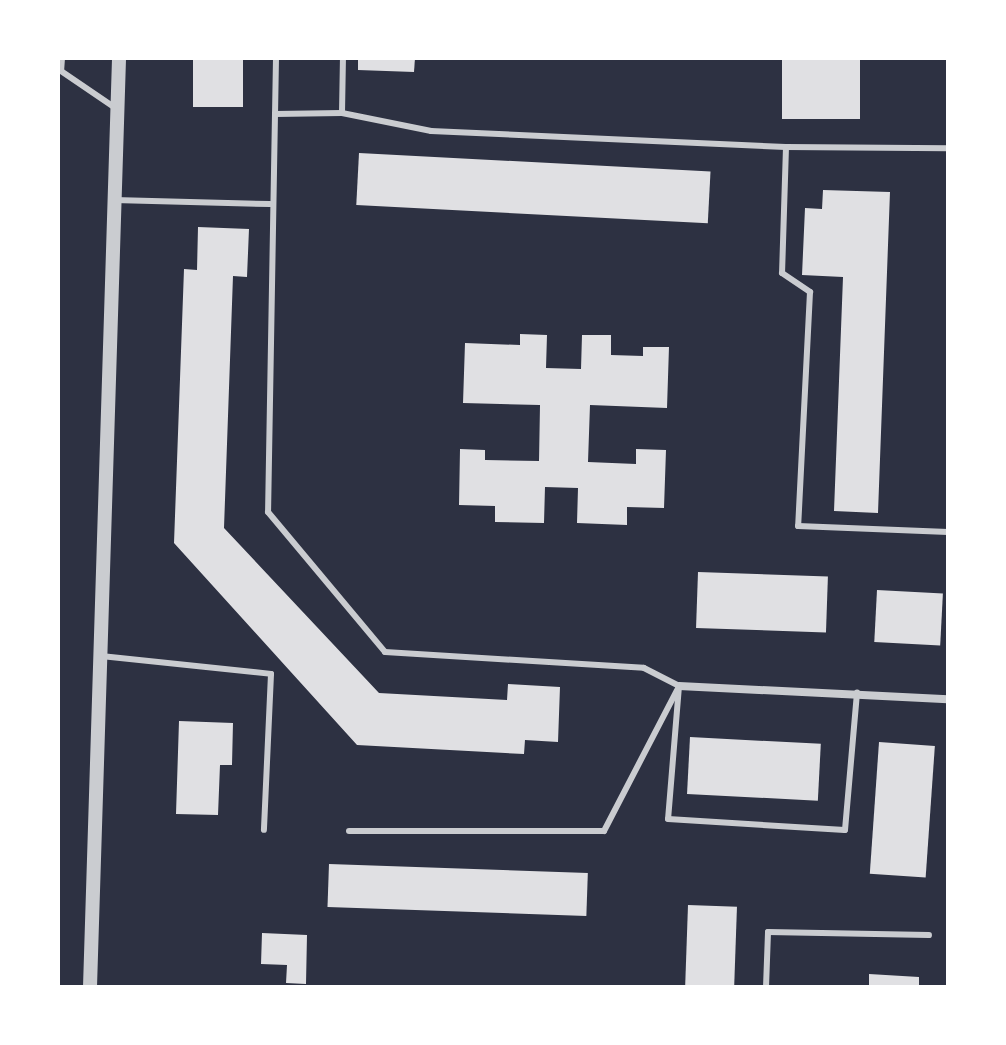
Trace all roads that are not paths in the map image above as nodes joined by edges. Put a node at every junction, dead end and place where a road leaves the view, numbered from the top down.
1 (62, 58) edge
2 (119, 58) edge
3 (276, 58) edge
4 (343, 58) edge
5 (117, 109) junction
6 (342, 113) junction
7 (275, 114) junction
8 (786, 147) junction
9 (948, 148) edge
10 (114, 200) junction
11 (270, 204) junction
12 (948, 532) edge
13 (101, 656) junction
14 (679, 686) junction
15 (857, 693) junction
16 (948, 699) edge
17 (264, 830) dead end
18 (349, 831) dead end
19 (929, 935) dead end
20 (90, 987) edge
21 (766, 987) edge

1 - 5 lane
2 - 5 street
3 - 7 lane
4 - 6 lane
5 - 10 street
6 - 7 lane
6 - 8 lane
7 - 11 lane
8 - 9 lane
8 - 12 lane
10 - 11 lane
10 - 13 street
11 - 14 lane
13 - 17 lane
13 - 20 street
14 - 15 street
14 - 15 lane
14 - 18 lane
15 - 16 street
19 - 21 lane

